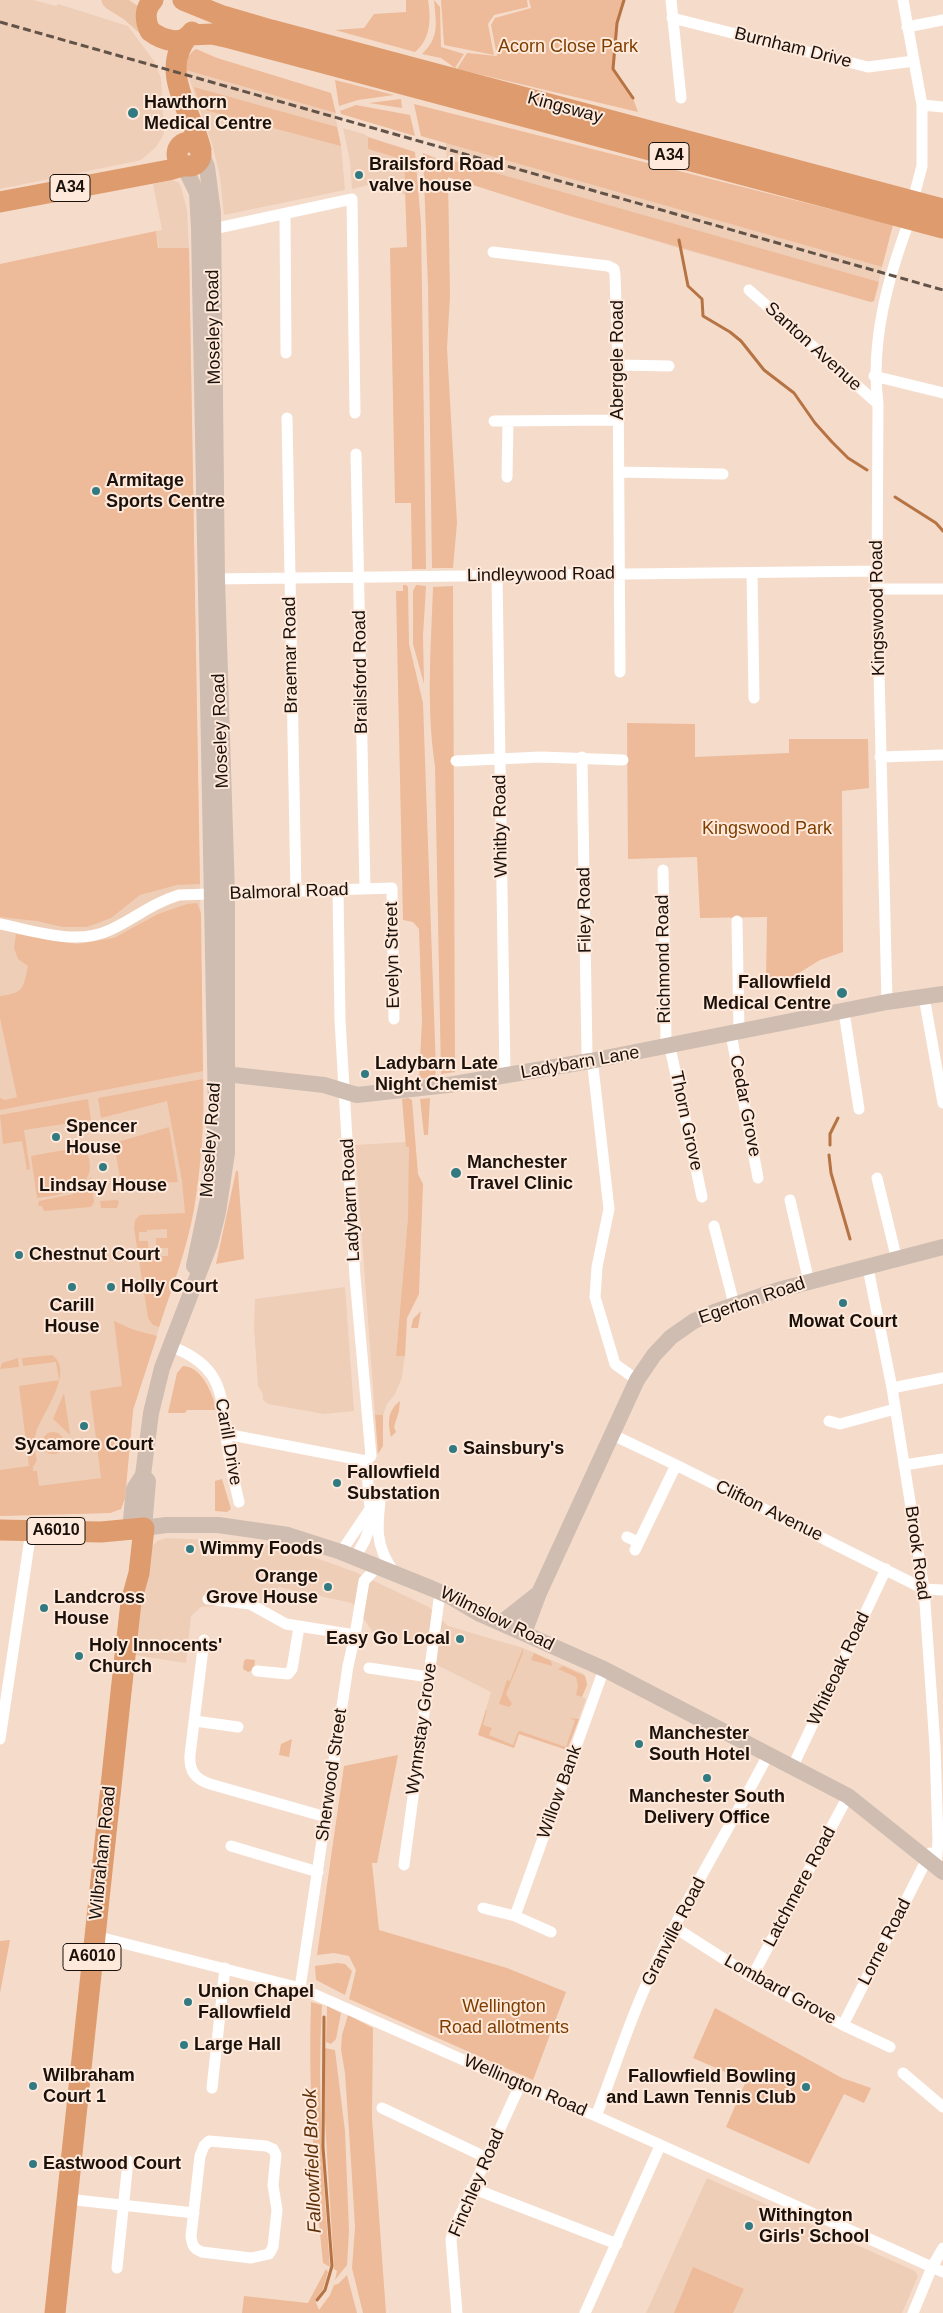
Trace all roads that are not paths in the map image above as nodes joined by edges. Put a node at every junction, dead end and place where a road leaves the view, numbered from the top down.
1 (111, 0) edge
2 (153, 0) edge
3 (670, 0) edge
4 (903, 0) edge
5 (185, 1) edge
6 (672, 18) junction
7 (943, 20) edge
8 (908, 26) junction
9 (150, 31) junction
10 (189, 36) junction
11 (914, 61) junction
12 (430, 82) junction
13 (179, 91) junction
14 (681, 98) dead end
15 (922, 105) junction
16 (943, 106) edge
17 (201, 151) junction
18 (181, 158) junction
19 (0, 202) edge
20 (912, 209) junction
21 (943, 209) edge
22 (285, 215) junction
23 (943, 228) edge
24 (213, 229) junction
25 (493, 252) dead end
26 (749, 290) dead end
27 (286, 354) dead end
28 (618, 365) junction
29 (669, 366) dead end
30 (874, 376) junction
31 (943, 393) edge
32 (878, 404) junction
33 (355, 413) dead end
34 (287, 418) dead end
35 (618, 420) junction
36 (494, 421) dead end
37 (508, 421) junction
38 (356, 454) dead end
39 (619, 472) junction
40 (724, 474) dead end
41 (507, 477) dead end
42 (878, 571) junction
43 (752, 573) junction
44 (619, 574) junction
45 (497, 575) junction
46 (359, 577) junction
47 (290, 578) junction
48 (211, 579) junction
49 (878, 589) junction
50 (943, 589) edge
51 (620, 672) dead end
52 (754, 698) dead end
53 (943, 755) edge
54 (582, 757) junction
55 (880, 758) junction
56 (500, 759) junction
57 (623, 760) dead end
58 (456, 761) dead end
59 (943, 764) edge
60 (663, 870) dead end
61 (365, 889) junction
62 (338, 890) junction
63 (296, 892) junction
64 (220, 894) junction
65 (737, 921) dead end
66 (0, 924) edge
67 (943, 994) edge
68 (924, 997) junction
69 (887, 1002) junction
70 (844, 1012) junction
71 (394, 1019) dead end
72 (735, 1033) junction
73 (669, 1046) junction
74 (590, 1061) junction
75 (221, 1073) junction
76 (505, 1076) junction
77 (345, 1091) junction
78 (943, 1099) edge
79 (943, 1103) edge
80 (859, 1109) dead end
81 (758, 1178) dead end
82 (877, 1178) dead end
83 (702, 1197) dead end
84 (790, 1200) dead end
85 (714, 1226) dead end
86 (943, 1248) edge
87 (897, 1260) junction
88 (868, 1268) junction
89 (810, 1282) junction
90 (734, 1304) junction
91 (170, 1346) junction
92 (943, 1378) edge
93 (637, 1380) junction
94 (892, 1388) junction
95 (895, 1409) junction
96 (829, 1421) dead end
97 (226, 1434) junction
98 (613, 1435) junction
99 (943, 1459) edge
100 (366, 1461) junction
101 (676, 1465) junction
102 (904, 1465) junction
103 (381, 1493) junction
104 (239, 1502) dead end
105 (370, 1508) junction
106 (137, 1529) junction
107 (0, 1530) edge
108 (31, 1531) junction
109 (627, 1536) dead end
110 (348, 1555) junction
111 (377, 1567) junction
112 (886, 1569) junction
113 (394, 1573) junction
114 (924, 1588) junction
115 (943, 1590) edge
116 (440, 1592) junction
117 (539, 1593) junction
118 (208, 1599) dead end
119 (501, 1624) junction
120 (299, 1627) junction
121 (524, 1633) junction
122 (355, 1635) junction
123 (204, 1640) dead end
124 (369, 1668) dead end
125 (604, 1669) junction
126 (257, 1671) dead end
127 (429, 1677) junction
128 (2, 1708) edge
129 (195, 1721) junction
130 (238, 1727) dead end
131 (0, 1739) edge
132 (939, 1746) edge
133 (768, 1755) junction
134 (792, 1768) junction
135 (848, 1796) junction
136 (326, 1817) junction
137 (230, 1846) dead end
138 (404, 1865) dead end
139 (935, 1865) edge
140 (318, 1872) junction
141 (483, 1908) dead end
142 (515, 1916) junction
143 (674, 1927) junction
144 (550, 1932) dead end
145 (95, 1936) junction
146 (225, 1968) junction
147 (752, 1978) junction
148 (300, 1988) junction
149 (843, 2025) junction
150 (890, 2046) dead end
151 (904, 2073) dead end
152 (520, 2086) junction
153 (212, 2088) dead end
154 (943, 2107) edge
155 (382, 2108) dead end
156 (596, 2116) junction
157 (660, 2146) junction
158 (487, 2158) junction
159 (128, 2161) dead end
160 (472, 2188) junction
161 (67, 2199) junction
162 (123, 2205) junction
163 (194, 2213) junction
164 (617, 2244) junction
165 (943, 2248) edge
166 (932, 2267) junction
167 (116, 2268) dead end
168 (943, 2272) edge
169 (55, 2313) edge
170 (457, 2313) edge
171 (586, 2313) edge
172 (913, 2313) edge

1 - 9 main road
2 - 9 highway, A34
3 - 6 street
4 - 8 street, Kingswood Road
5 - 10 highway, A34
5 - 12 highway, Kingsway / A34
6 - 11 street, Burnham Drive
6 - 14 street
7 - 8 street
8 - 11 street, Kingswood Road
9 - 10 highway, A34
9 - 13 highway, Moseley Road / A34
10 - 12 highway, Kingsway / A34
10 - 13 highway, Moseley Road / A34
11 - 15 street, Kingswood Road
12 - 20 highway, Kingsway / A34
13 - 17 highway, Moseley Road / A34
13 - 18 highway, Moseley Road / A34
15 - 16 street
15 - 20 street, Kingswood Road
17 - 18 highway
17 - 24 main road, Moseley Road
18 - 19 highway, A34
18 - 48 main road, Moseley Road
20 - 21 highway, Kingsway / A34
20 - 23 highway, Kingsway / A34
20 - 30 street, Kingswood Road
22 - 24 street
22 - 27 street
22 - 33 street
24 - 48 main road, Moseley Road
25 - 28 street, Abergele Road
26 - 32 street, Santon Avenue
28 - 29 street
28 - 35 street, Abergele Road
30 - 31 street
30 - 32 street, Kingswood Road
32 - 42 street, Kingswood Road
34 - 47 street, Braemar Road
35 - 37 street
35 - 39 street, Abergele Road
36 - 37 street
37 - 41 street
38 - 46 street, Brailsford Road
39 - 40 street
39 - 44 street, Abergele Road
42 - 43 street, Lindleywood Road
42 - 49 street, Kingswood Road
43 - 44 street, Lindleywood Road
43 - 52 street
44 - 45 street, Lindleywood Road
44 - 51 street, Abergele Road
45 - 46 street, Lindleywood Road
45 - 56 street, Whitby Road
46 - 47 street, Lindleywood Road
46 - 61 street, Brailsford Road
47 - 48 street, Lindleywood Road
47 - 63 street, Braemar Road
48 - 64 main road, Moseley Road
49 - 50 street
49 - 55 street, Kingswood Road
53 - 55 street
53 - 59 street
54 - 56 street
54 - 57 street
54 - 74 street, Filey Road
55 - 69 street, Kingswood Road
56 - 58 street
56 - 76 street, Whitby Road
60 - 73 street, Richmond Road
61 - 62 street, Balmoral Road
61 - 71 street, Evelyn Street
62 - 63 street, Balmoral Road
62 - 77 street, Ladybarn Road
63 - 64 street, Balmoral Road
64 - 66 street, Balmoral Road
64 - 75 main road, Moseley Road
65 - 72 street, Cedar Grove
67 - 68 main road, Ladybarn Lane
68 - 69 main road, Ladybarn Lane
68 - 78 street
69 - 70 main road, Ladybarn Lane
70 - 72 main road, Ladybarn Lane
70 - 80 street
72 - 73 main road, Ladybarn Lane
72 - 81 street, Cedar Grove
73 - 74 main road, Ladybarn Lane
73 - 83 street, Thorn Grove
74 - 76 main road, Ladybarn Lane
74 - 93 street, Filey Road
75 - 77 main road, Ladybarn Lane
75 - 91 main road, Moseley Road
76 - 77 main road, Ladybarn Lane
77 - 100 street, Ladybarn Road
78 - 79 street
82 - 87 street
84 - 89 street
85 - 90 street
86 - 87 main road, Egerton Road
87 - 88 main road, Egerton Road
88 - 89 main road, Egerton Road
88 - 94 street, Brook Road
89 - 90 main road, Egerton Road
90 - 93 main road, Egerton Road
91 - 97 street, Carill Drive
91 - 106 main road, Moseley Road
92 - 94 street
93 - 98 main road, Egerton Road
94 - 95 street, Brook Road
95 - 96 street
95 - 102 street, Brook Road
97 - 100 street
97 - 104 street, Carill Drive
98 - 101 street, Clifton Avenue
98 - 117 main road, Egerton Road
99 - 102 street
100 - 105 street, Ladybarn Road
101 - 109 street
101 - 112 street, Clifton Avenue
102 - 114 street, Brook Road
103 - 105 street
103 - 110 street
103 - 113 street
105 - 110 street
106 - 108 highway, Wilmslow Road / A6010
106 - 110 main road, Wilmslow Road
106 - 145 highway, Wilbraham Road / A6010
107 - 108 highway, Wilmslow Road / A6010
108 - 128 street
110 - 111 main road, Wilmslow Road
111 - 113 main road, Wilmslow Road
111 - 122 street, Sherwood Street
112 - 114 street, Clifton Avenue
112 - 134 street, Whiteoak Road
113 - 116 main road, Wilmslow Road
114 - 115 street
114 - 132 street, Brook Road
116 - 119 main road, Wilmslow Road
116 - 127 street, Wynnstay Grove
117 - 119 main road, Egerton Road
117 - 121 main road, Egerton Road
118 - 120 street
119 - 121 main road, Wilmslow Road
120 - 122 street
120 - 126 street
121 - 125 main road, Wilmslow Road
122 - 136 street, Sherwood Street
123 - 129 street
124 - 127 street
125 - 133 main road, Wilmslow Road
125 - 142 street, Willow Bank
127 - 138 street, Wynnstay Grove
128 - 131 street
129 - 130 street
129 - 136 street
132 - 139 street, Brook Road
133 - 134 main road, Wilmslow Road
133 - 143 street, Granville Road
134 - 135 main road, Wilmslow Road
135 - 139 main road, Wilmslow Road
135 - 147 street, Latchmere Road
136 - 140 street, Sherwood Street
137 - 140 street
139 - 149 street, Lorne Road
140 - 148 street, Sherwood Street
141 - 142 street
142 - 144 street
143 - 147 street, Lombard Grove
143 - 156 street, Granville Road
145 - 146 street, Wellington Road
145 - 161 highway, Wilbraham Road / A6010
146 - 148 street, Wellington Road
146 - 153 street
147 - 149 street, Lombard Grove
148 - 152 street, Wellington Road
149 - 150 street, Lombard Grove
151 - 154 street
152 - 156 street, Wellington Road
152 - 158 street, Finchley Road
155 - 158 street
156 - 157 street, Wellington Road
157 - 164 street
157 - 166 street, Wellington Road
158 - 160 street, Finchley Road
159 - 162 street
160 - 164 street
160 - 170 street, Finchley Road
161 - 162 street
161 - 169 highway, Wilbraham Road / A6010
162 - 163 street
162 - 167 street
163 - 163 street
164 - 171 street
165 - 166 street
166 - 168 street, Wellington Road
166 - 172 street

